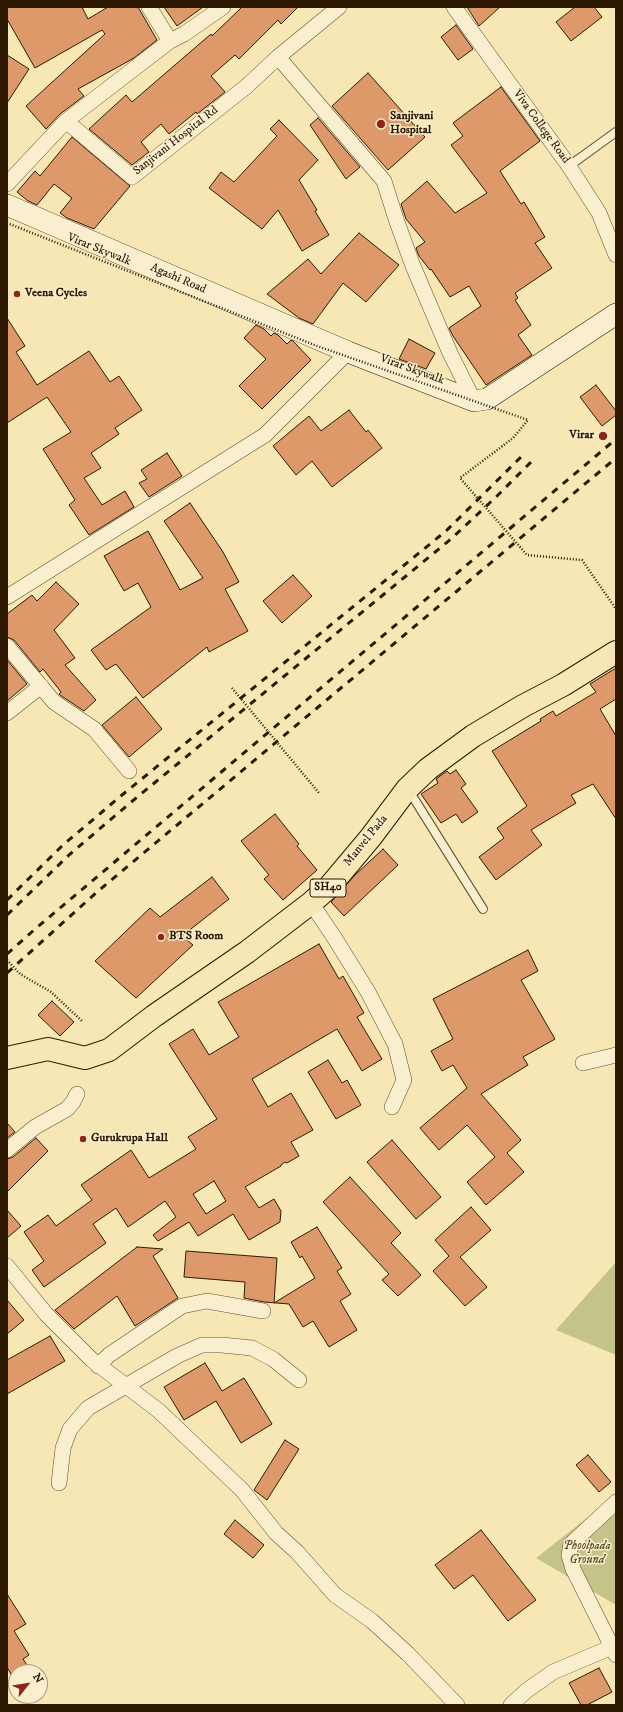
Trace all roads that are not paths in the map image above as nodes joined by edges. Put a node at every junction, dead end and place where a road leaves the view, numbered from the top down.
1 (149, 7) edge
2 (223, 7) edge
3 (338, 7) edge
4 (454, 7) edge
5 (170, 41) junction
6 (281, 60) junction
7 (66, 121) junction
8 (616, 132) edge
9 (569, 166) junction
10 (7, 184) edge
11 (7, 205) edge
12 (616, 255) edge
13 (616, 314) edge
14 (348, 352) junction
15 (474, 401) junction
16 (7, 597) edge
17 (7, 646) edge
18 (616, 652) edge
19 (41, 686) junction
20 (7, 713) edge
21 (129, 771) dead end
22 (407, 789) junction
23 (311, 903) junction
24 (483, 909) dead end
25 (616, 1055) edge
26 (7, 1058) edge
27 (583, 1063) dead end
28 (77, 1094) dead end
29 (392, 1107) dead end
30 (7, 1150) edge
31 (7, 1266) edge
32 (263, 1311) dead end
33 (98, 1366) junction
34 (299, 1380) dead end
35 (124, 1386) junction
36 (59, 1483) dead end
37 (616, 1502) edge
38 (614, 1651) edge
39 (457, 1705) edge
40 (511, 1705) edge

1 - 5 street
2 - 5 street
3 - 6 street
4 - 9 street, Viva College Road
5 - 7 street
6 - 7 street, Sanjivani Hospital Rd
6 - 15 street
7 - 10 street
8 - 9 lane
9 - 12 street, Viva College Road
11 - 14 street, Agashi Road
13 - 15 street
14 - 15 street, Agashi Road
14 - 16 street
17 - 19 street
18 - 22 main road, Manvel Pada / SH40
19 - 20 street
19 - 21 street
22 - 23 main road, Manvel Pada / SH40
22 - 24 lane
23 - 26 main road, Manvel Pada / SH40
23 - 29 street
25 - 27 street
28 - 30 street
31 - 33 street
32 - 33 street
33 - 35 street
34 - 35 street
35 - 36 street
35 - 39 street
37 - 38 street
38 - 40 street

